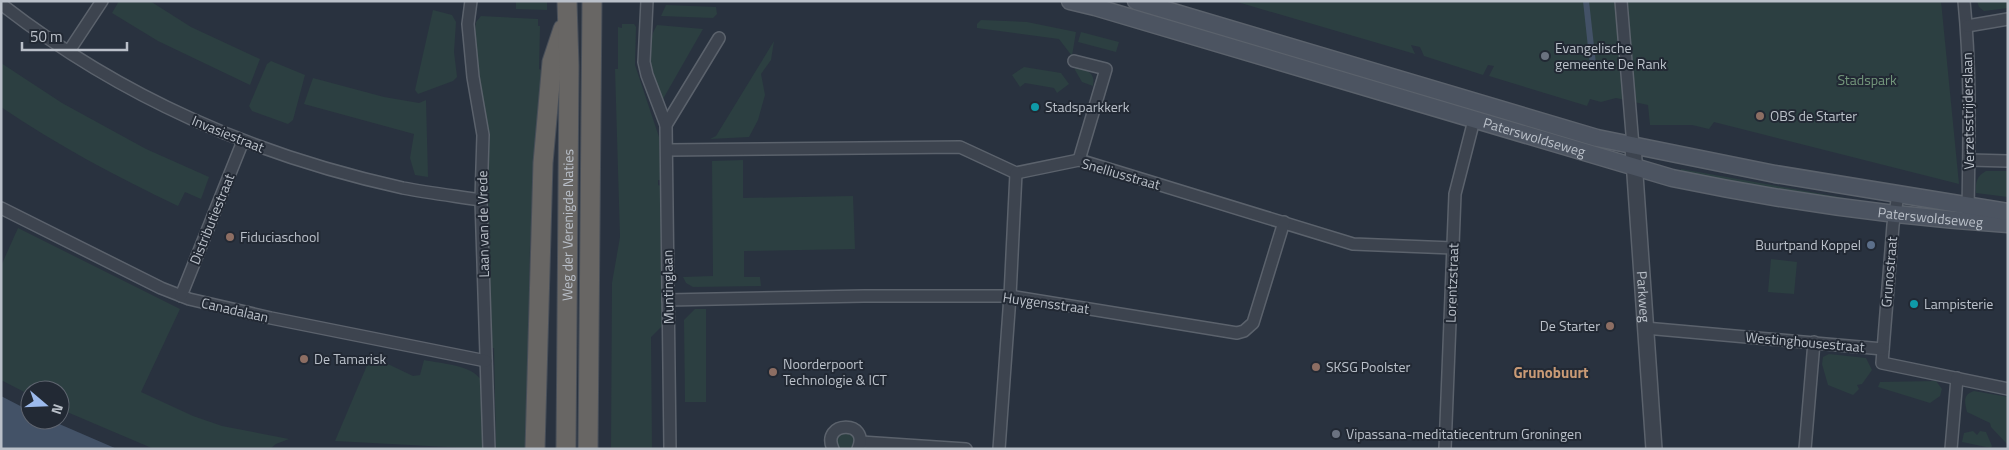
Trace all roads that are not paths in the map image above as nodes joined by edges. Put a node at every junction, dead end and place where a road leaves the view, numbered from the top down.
1 (102, 1) edge
2 (471, 1) edge
3 (592, 1) edge
4 (647, 1) edge
5 (1070, 1) edge
6 (1136, 1) edge
7 (1621, 1) edge
8 (1964, 1) edge
9 (1, 4) edge
10 (567, 9) edge
11 (2008, 19) edge
12 (1967, 26) junction
13 (719, 38) dead end
14 (69, 51) junction
15 (1074, 61) dead end
16 (560, 64) junction
17 (1474, 120) junction
18 (666, 125) junction
19 (243, 141) junction
20 (1632, 146) junction
21 (666, 150) junction
22 (1079, 160) junction
23 (1969, 160) junction
24 (2008, 162) edge
25 (1635, 168) junction
26 (1016, 173) junction
27 (1898, 195) junction
28 (481, 200) junction
29 (1, 208) edge
30 (2008, 212) edge
31 (1894, 214) junction
32 (1967, 214) junction
33 (1284, 222) junction
34 (2008, 224) edge
35 (1453, 248) junction
36 (181, 296) junction
37 (1010, 296) junction
38 (668, 300) junction
39 (1645, 328) junction
40 (1814, 342) junction
41 (1883, 349) junction
42 (486, 361) junction
43 (1957, 378) junction
44 (2008, 388) edge
45 (860, 445) edge
46 (489, 449) edge
47 (535, 449) edge
48 (566, 449) edge
49 (588, 449) edge
50 (670, 449) edge
51 (833, 449) edge
52 (966, 449) edge
53 (999, 449) edge
54 (1445, 449) edge
55 (1654, 449) edge
56 (1806, 449) edge
57 (1951, 449) edge

1 - 14 street
2 - 28 street, Laan van de Vrede
3 - 49 highway, Weg der Verenigde Naties
4 - 18 street, Muntinglaan
5 - 17 main road, Paterswoldseweg
6 - 20 main road, Paterswoldseweg
7 - 20 street
8 - 12 street, Verzetsstrijderslaan
9 - 14 street, Invasiestraat
10 - 16 highway
11 - 12 street
12 - 23 street, Verzetsstrijderslaan
13 - 18 street
14 - 19 street, Invasiestraat
15 - 22 street
16 - 47 highway
16 - 48 highway, Weg der Verenigde Naties
17 - 25 main road, Paterswoldseweg
17 - 35 street, Lorentzstraat
18 - 21 street, Muntinglaan
19 - 28 street, Invasiestraat
19 - 36 street, Distributiestraat
20 - 25 street, Parkweg
20 - 27 main road, Paterswoldseweg
21 - 26 street
21 - 38 street, Muntinglaan
22 - 26 street, Snelliusstraat
22 - 33 street, Snelliusstraat
23 - 24 street
23 - 32 street, Verzetsstrijderslaan
25 - 31 main road, Paterswoldseweg
25 - 39 street, Parkweg
26 - 37 street
27 - 31 street, Grunostraat
27 - 32 main road, Paterswoldseweg
28 - 42 street, Laan van de Vrede
29 - 36 street, Canadalaan
30 - 32 main road, Paterswoldseweg
31 - 32 main road, Paterswoldseweg
31 - 41 street, Grunostraat
32 - 34 main road, Paterswoldseweg
33 - 35 street, Snelliusstraat
33 - 37 street, Huygensstraat
35 - 54 street, Lorentzstraat
36 - 42 street, Canadalaan
37 - 38 street, Huygensstraat
37 - 53 street
38 - 50 street, Muntinglaan
39 - 40 street, Westinghousestraat
39 - 55 street, Parkweg
40 - 41 street, Westinghousestraat
40 - 56 street
41 - 43 street, Westinghousestraat
42 - 46 street, Laan van de Vrede
43 - 44 street, Westinghousestraat
43 - 57 street
45 - 51 street
45 - 52 street

